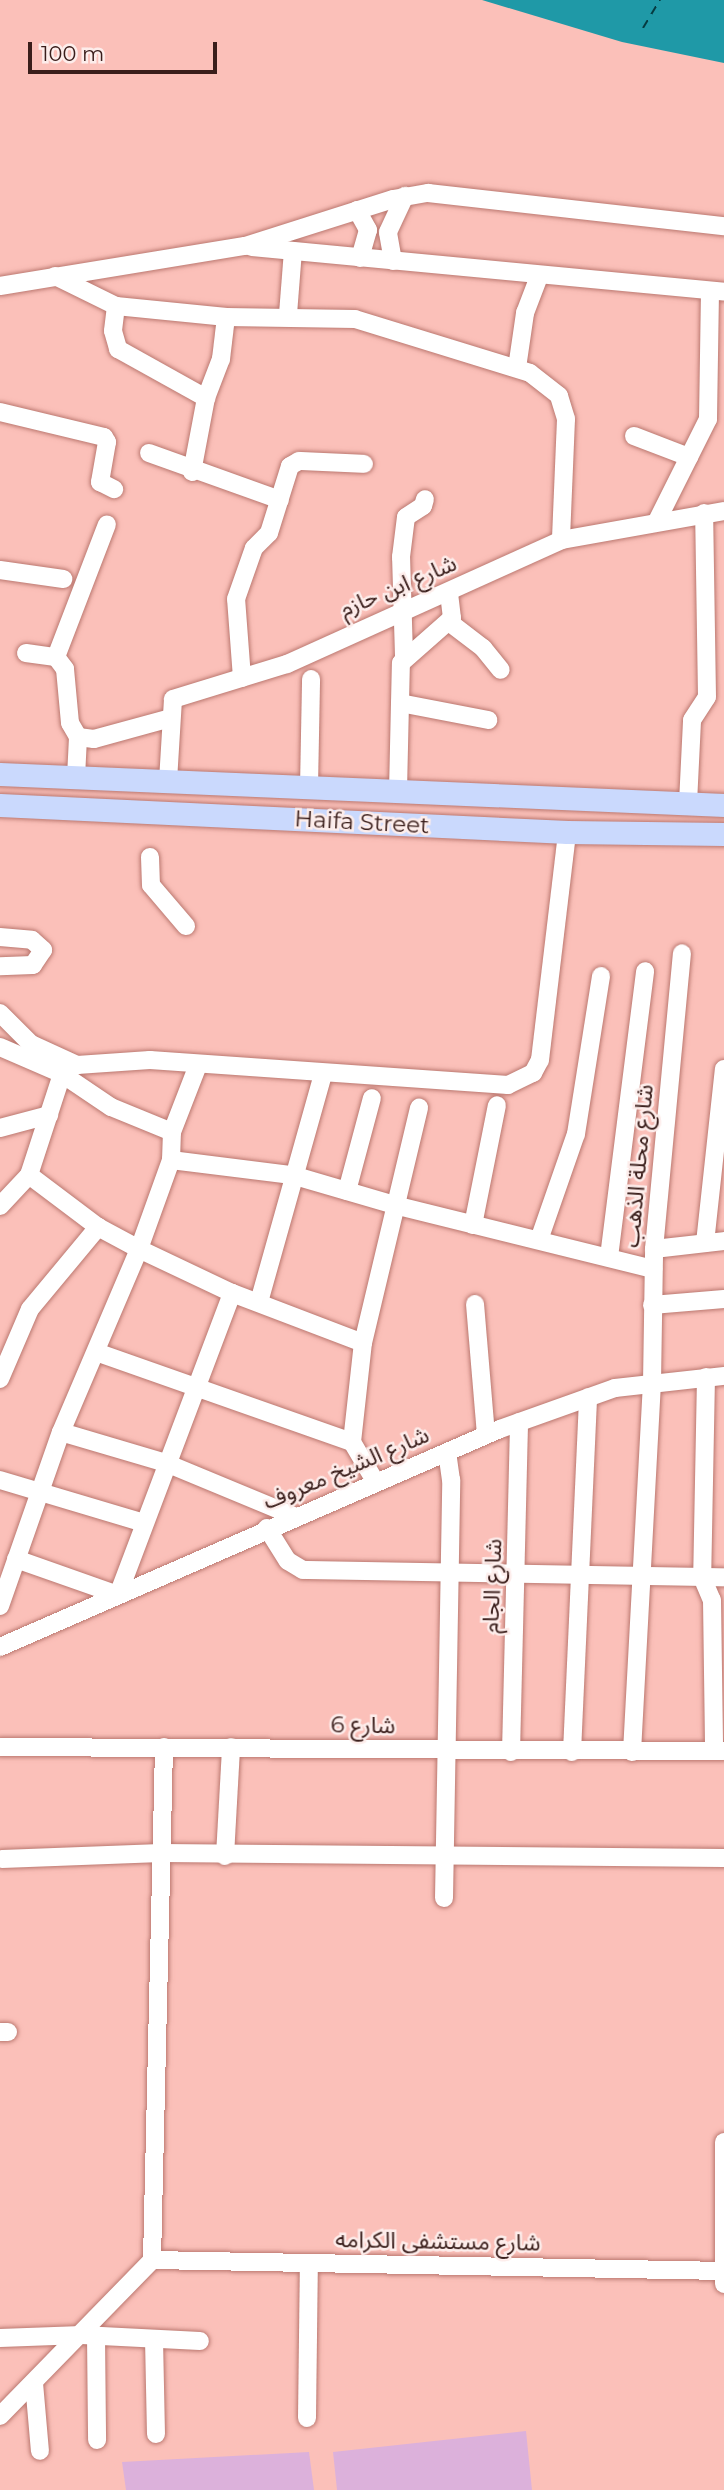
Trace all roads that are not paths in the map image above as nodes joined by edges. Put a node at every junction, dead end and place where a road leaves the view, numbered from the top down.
1 (405, 196) junction
2 (357, 210) junction
3 (724, 226) edge
4 (245, 246) junction
5 (293, 251) junction
6 (360, 258) junction
7 (393, 261) junction
8 (55, 276) junction
9 (539, 277) junction
10 (0, 286) edge
11 (717, 292) edge
12 (116, 306) junction
13 (288, 314) junction
14 (226, 317) junction
15 (517, 368) junction
16 (206, 398) junction
17 (0, 412) edge
18 (634, 436) dead end
19 (149, 453) dead end
20 (689, 457) junction
21 (364, 464) dead end
22 (192, 472) junction
23 (114, 489) dead end
24 (425, 499) dead end
25 (280, 500) junction
26 (724, 511) edge
27 (704, 513) junction
28 (657, 521) junction
29 (107, 524) dead end
30 (561, 540) junction
31 (0, 570) edge
32 (63, 579) dead end
33 (449, 592) junction
34 (405, 613) junction
35 (449, 622) junction
36 (26, 653) dead end
37 (404, 656) junction
38 (57, 657) junction
39 (501, 670) dead end
40 (242, 678) junction
41 (311, 679) dead end
42 (400, 704) junction
43 (171, 718) junction
44 (488, 720) dead end
45 (78, 737) junction
46 (0, 774) edge
47 (76, 777) junction
48 (168, 781) junction
49 (309, 787) junction
50 (398, 791) junction
51 (688, 803) junction
52 (724, 804) edge
53 (0, 805) edge
54 (567, 832) junction
55 (724, 834) edge
56 (150, 857) dead end
57 (186, 926) dead end
58 (0, 937) edge
59 (682, 953) dead end
60 (0, 966) edge
61 (645, 971) dead end
62 (601, 975) dead end
63 (0, 1013) edge
64 (0, 1047) edge
65 (198, 1065) junction
66 (724, 1069) edge
67 (62, 1073) junction
68 (323, 1075) junction
69 (372, 1098) dead end
70 (497, 1105) dead end
71 (419, 1108) dead end
72 (48, 1115) junction
73 (0, 1128) edge
74 (172, 1132) junction
75 (171, 1160) junction
76 (29, 1175) junction
77 (292, 1175) junction
78 (347, 1191) junction
79 (0, 1206) edge
80 (398, 1206) junction
81 (473, 1225) junction
82 (98, 1227) junction
83 (538, 1240) junction
84 (724, 1241) edge
85 (705, 1243) junction
86 (139, 1249) junction
87 (654, 1249) junction
88 (609, 1258) junction
89 (653, 1269) junction
90 (232, 1293) junction
91 (724, 1299) edge
92 (259, 1302) junction
93 (475, 1304) dead end
94 (652, 1305) junction
95 (363, 1343) junction
96 (96, 1352) junction
97 (715, 1377) edge
98 (0, 1379) edge
99 (652, 1383) junction
100 (195, 1385) junction
101 (588, 1397) junction
102 (519, 1422) junction
103 (61, 1432) junction
104 (486, 1434) junction
105 (352, 1442) junction
106 (447, 1452) junction
107 (166, 1464) junction
108 (0, 1480) edge
109 (375, 1481) junction
110 (40, 1491) junction
111 (294, 1516) junction
112 (144, 1523) junction
113 (267, 1528) junction
114 (16, 1559) junction
115 (449, 1573) junction
116 (517, 1574) junction
117 (581, 1576) junction
118 (642, 1577) junction
119 (702, 1577) junction
120 (724, 1577) edge
121 (118, 1595) junction
122 (0, 1606) edge
123 (0, 1647) edge
124 (0, 1747) edge
125 (164, 1747) junction
126 (230, 1747) junction
127 (719, 1751) edge
128 (444, 1752) junction
129 (511, 1752) junction
130 (572, 1752) junction
131 (632, 1752) junction
132 (161, 1853) junction
133 (442, 1855) junction
134 (225, 1856) junction
135 (724, 1858) edge
136 (2, 1859) edge
137 (444, 1898) dead end
138 (724, 2142) edge
139 (152, 2260) junction
140 (309, 2263) junction
141 (723, 2275) edge
142 (89, 2336) junction
143 (0, 2338) edge
144 (154, 2339) junction
145 (200, 2341) dead end
146 (34, 2383) junction
147 (0, 2416) edge
148 (307, 2418) dead end
149 (156, 2434) dead end
150 (97, 2440) dead end
151 (40, 2451) dead end

1 - 2 street
1 - 3 street
1 - 7 street
2 - 4 street
2 - 6 street
4 - 5 street
4 - 8 street
5 - 6 street
5 - 13 street
6 - 7 street
7 - 9 street
8 - 10 street
8 - 12 street
9 - 11 street
9 - 15 street
11 - 20 street
12 - 14 street
12 - 16 street
13 - 14 street
13 - 15 street
14 - 16 street
15 - 30 street
16 - 22 street
17 - 23 street
18 - 20 street
19 - 22 street
20 - 28 street
21 - 25 street
22 - 25 street
24 - 34 street
25 - 40 street
26 - 27 street, شارع ابن حازم
27 - 28 street, شارع ابن حازم
27 - 51 street
28 - 30 street, شارع ابن حازم
29 - 38 street
30 - 33 street, شارع ابن حازم
31 - 32 street
33 - 34 street, شارع ابن حازم
33 - 35 street
34 - 37 street
34 - 40 street, شارع ابن حازم
35 - 37 street
35 - 39 street
36 - 38 street
37 - 42 street
38 - 45 street
40 - 43 street, شارع ابن حازم
41 - 49 street
42 - 44 street
42 - 50 street
43 - 45 street
43 - 48 street
45 - 47 street
46 - 47 main road, Haifa Street
47 - 48 main road, Haifa Street
48 - 49 main road, Haifa Street
49 - 50 main road, Haifa Street
50 - 51 main road, Haifa Street
51 - 52 main road, Haifa Street
53 - 54 main road, Haifa Street
54 - 55 main road, Haifa Street
54 - 68 street
56 - 57 street
58 - 60 street
59 - 87 street, شارع محلة الذهب
61 - 88 street
62 - 83 street
63 - 65 street
64 - 67 street
65 - 68 street
65 - 74 street
66 - 85 street
67 - 72 street
67 - 74 street
68 - 77 street
69 - 78 street
70 - 81 street
71 - 80 street
72 - 73 street
72 - 76 street
74 - 75 street
75 - 77 street
75 - 86 street
76 - 79 street
76 - 82 street
77 - 78 street
77 - 92 street
78 - 80 street
80 - 81 street
80 - 95 street
81 - 83 street
82 - 86 street
82 - 98 street
83 - 88 street
84 - 85 street
85 - 87 street
86 - 90 street
86 - 96 street
87 - 89 street, شارع محلة الذهب
88 - 89 street
89 - 94 street, شارع محلة الذهب
90 - 92 street
90 - 100 street
91 - 94 street
92 - 95 street
93 - 104 street
94 - 99 street, شارع محلة الذهب
95 - 105 street
96 - 100 street
96 - 103 street
97 - 99 street, شارع الشيخ معروف
97 - 119 street
99 - 101 street, شارع الشيخ معروف
99 - 118 street, شارع محلة الذهب
100 - 105 street
100 - 107 street
101 - 102 street, شارع الشيخ معروف
101 - 117 street
102 - 104 street, شارع الشيخ معروف
102 - 116 street, شارع الجام
103 - 107 street
103 - 110 street
104 - 106 street, شارع الشيخ معروف
105 - 109 street
106 - 109 street, شارع الشيخ معروف
106 - 115 street
107 - 111 street
107 - 112 street
108 - 110 street
109 - 111 street, شارع الشيخ معروف
110 - 112 street
110 - 114 street
111 - 113 street, شارع الشيخ معروف
112 - 121 street
113 - 115 street
113 - 121 street, شارع الشيخ معروف
114 - 121 street
114 - 122 street
115 - 116 street
115 - 128 street
116 - 117 street
116 - 129 street, شارع الجام
117 - 118 street
117 - 130 street
118 - 119 street
118 - 131 street, شارع محلة الذهب
119 - 120 street
119 - 127 street
121 - 123 street, شارع الشيخ معروف
124 - 125 street, شارع 6
125 - 126 street, شارع 6
125 - 132 street
126 - 128 street, شارع 6
126 - 134 street
127 - 131 street, شارع 6
128 - 129 street, شارع 6
128 - 133 street
129 - 130 street, شارع 6
130 - 131 street, شارع 6
132 - 134 street
132 - 136 street
132 - 139 street
133 - 134 street
133 - 135 street
133 - 137 street
138 - 141 street
139 - 140 street, شارع مستشفى الكرامه
139 - 142 street
140 - 141 street, شارع مستشفى الكرامه
140 - 148 street
142 - 143 street
142 - 144 street
142 - 146 street
142 - 150 street
144 - 145 street
144 - 149 street
146 - 147 street
146 - 151 street

